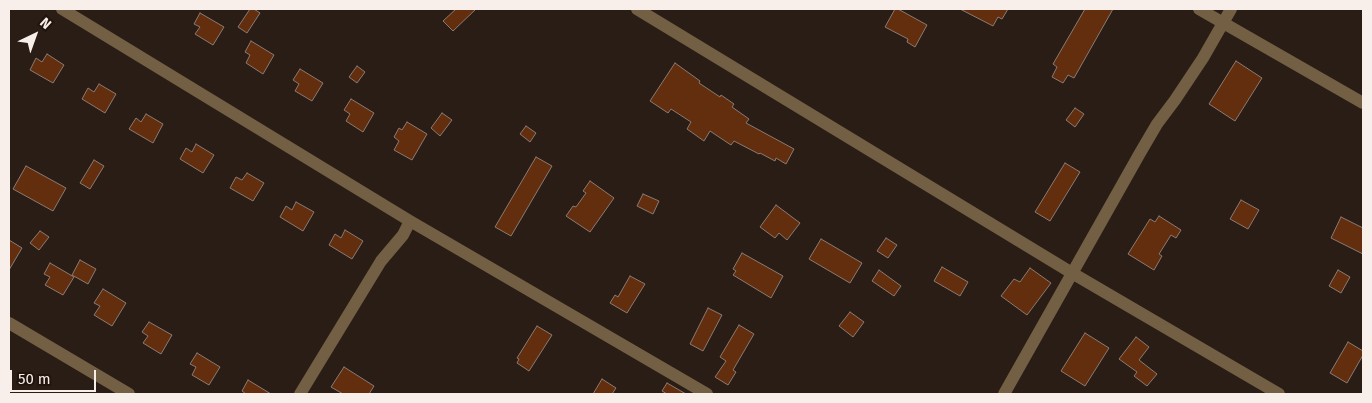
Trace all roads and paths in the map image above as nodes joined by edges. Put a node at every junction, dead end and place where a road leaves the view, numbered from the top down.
1 (62, 9) edge
2 (637, 9) edge
3 (1199, 9) edge
4 (1232, 9) edge
5 (1224, 24) junction
6 (1363, 103) edge
7 (410, 221) junction
8 (1072, 273) junction
9 (9, 323) edge
10 (129, 394) edge
11 (300, 394) edge
12 (707, 394) edge
13 (1004, 394) edge
14 (1279, 394) edge

1 - 7 street
2 - 8 street
3 - 5 street
4 - 5 street
5 - 6 street
5 - 8 street
7 - 11 street
7 - 12 street
8 - 13 street
8 - 14 street
9 - 10 street

